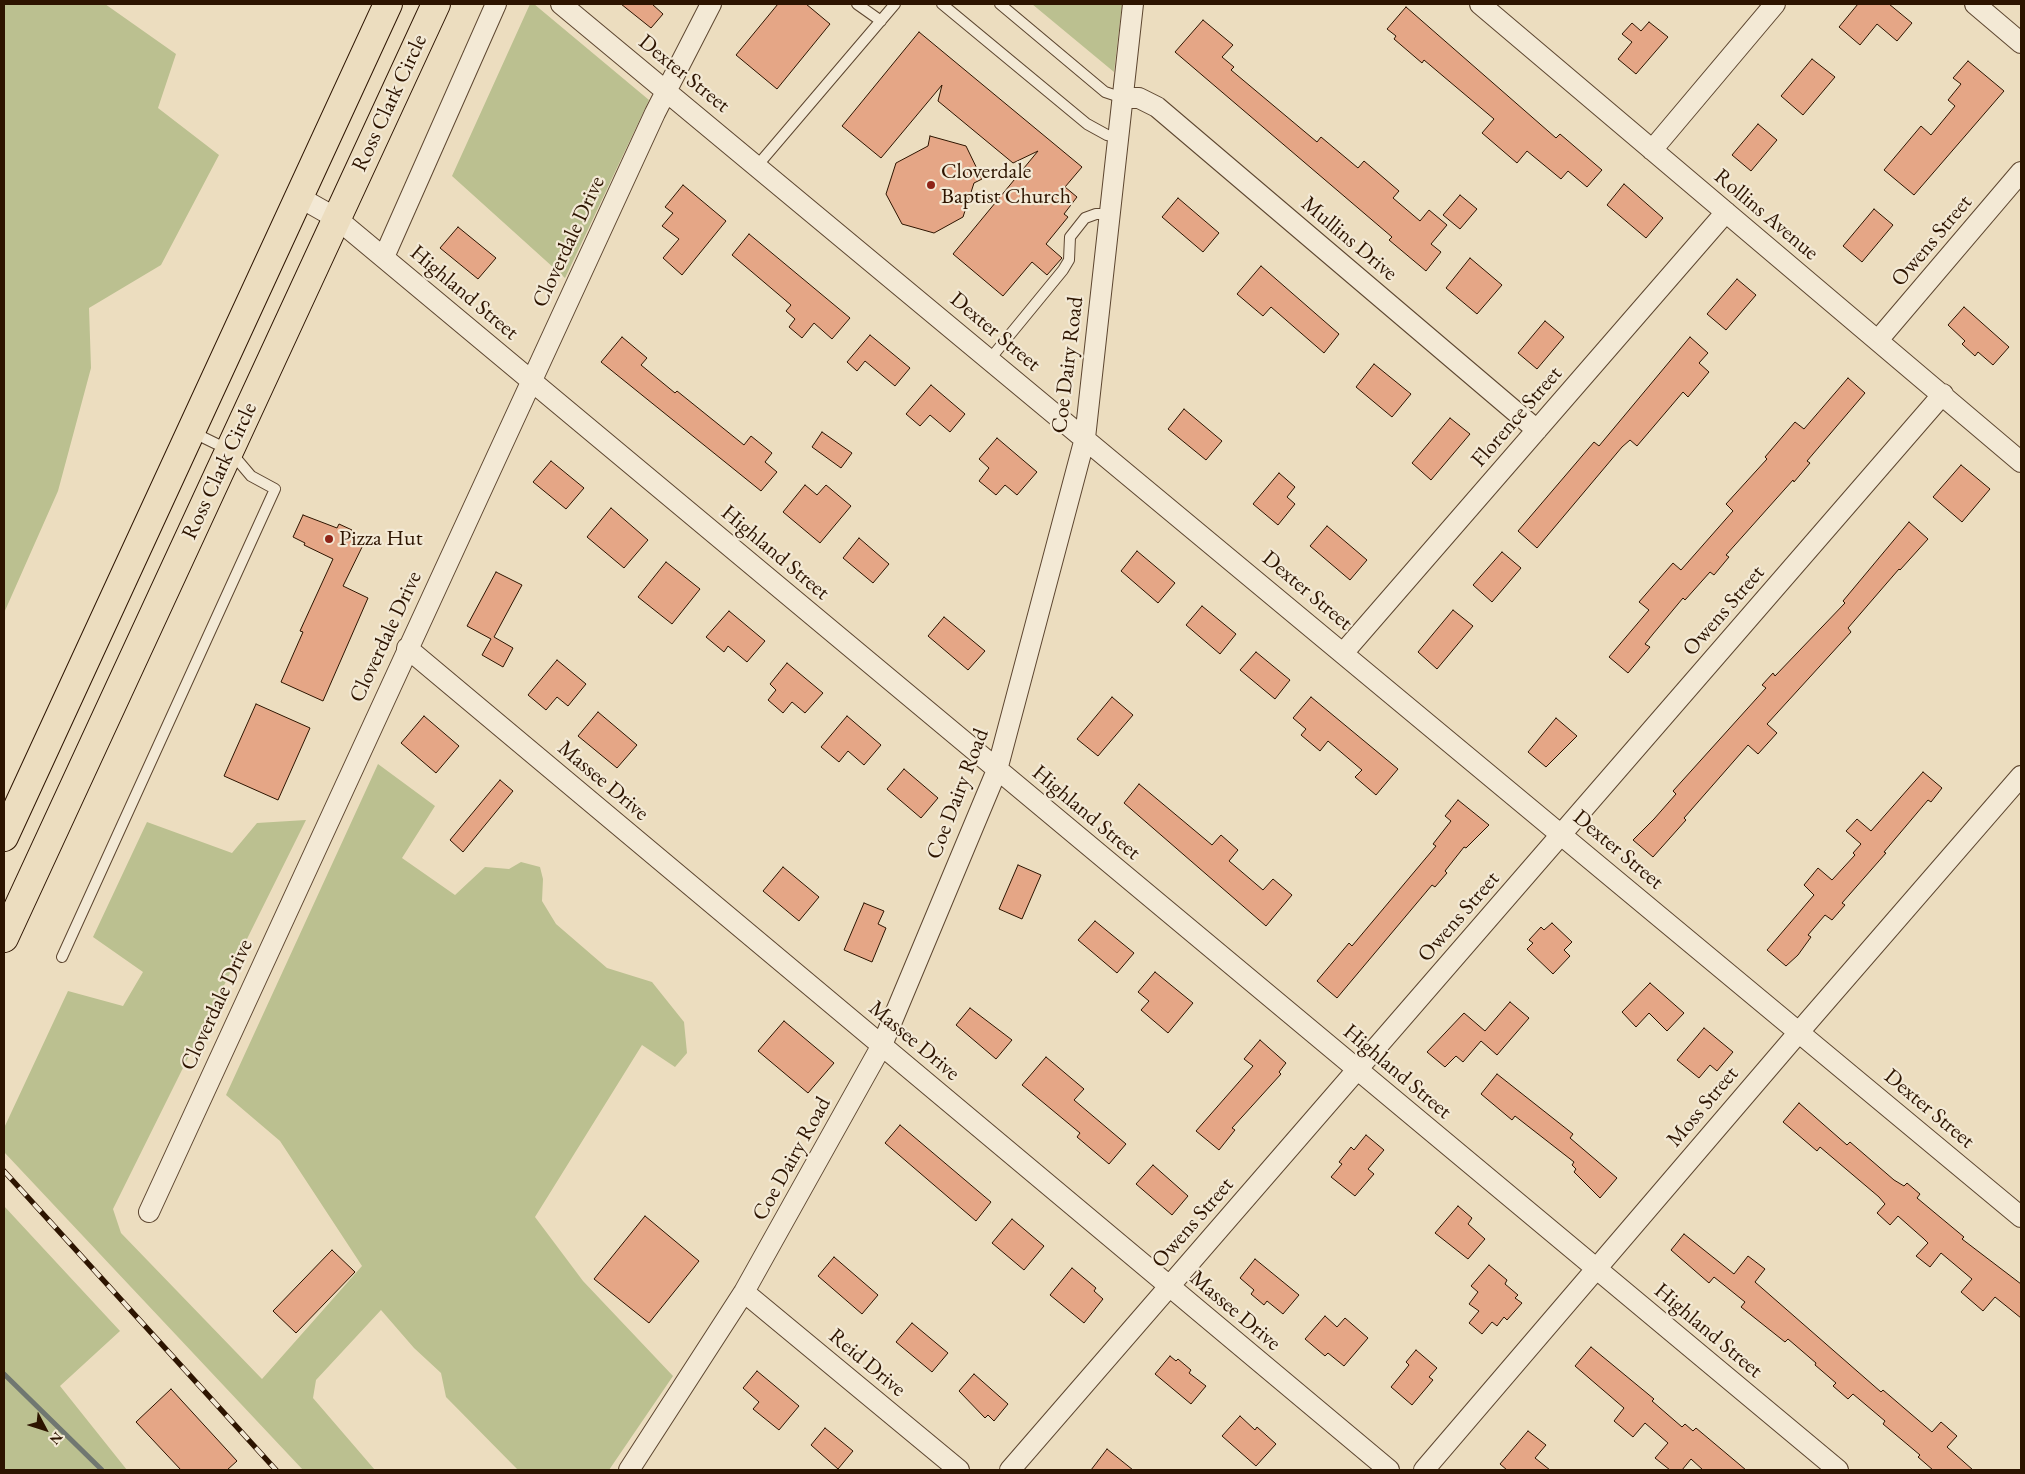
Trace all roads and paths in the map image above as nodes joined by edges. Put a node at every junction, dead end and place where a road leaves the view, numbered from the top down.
1 (388, 4) edge
2 (436, 4) edge
3 (496, 4) edge
4 (561, 4) edge
5 (712, 4) edge
6 (857, 4) edge
7 (895, 4) edge
8 (942, 4) edge
9 (1000, 4) edge
10 (1134, 4) edge
11 (1480, 4) edge
12 (1775, 4) edge
13 (1975, 4) edge
14 (881, 21) junction
15 (2021, 43) edge
16 (666, 90) junction
17 (1123, 98) junction
18 (1118, 137) junction
19 (1652, 150) junction
20 (758, 166) junction
21 (2021, 172) edge
22 (299, 197) junction
23 (1726, 212) junction
24 (1110, 214) junction
25 (336, 218) junction
26 (384, 257) junction
27 (1878, 340) junction
28 (990, 359) junction
29 (532, 380) junction
30 (1943, 394) junction
31 (1537, 430) junction
32 (190, 431) junction
33 (1085, 438) junction
34 (229, 450) junction
35 (2021, 462) edge
36 (407, 648) junction
37 (1344, 652) junction
38 (997, 770) junction
39 (2021, 776) edge
40 (1562, 834) junction
41 (4, 837) edge
42 (4, 938) edge
43 (62, 957) dead end
44 (1799, 1032) junction
45 (882, 1045) junction
46 (1357, 1070) junction
47 (149, 1212) dead end
48 (2021, 1217) edge
49 (1596, 1269) junction
50 (1170, 1286) junction
51 (744, 1292) junction
52 (629, 1470) edge
53 (959, 1470) edge
54 (1010, 1470) edge
55 (1389, 1470) edge
56 (1424, 1470) edge
57 (1838, 1470) edge

1 - 22 highway, Ross Clark Circle
2 - 25 highway, Ross Clark Circle
3 - 26 street
4 - 16 street, Dexter Street
5 - 16 street, Cloverdale Drive
6 - 14 lane
7 - 14 lane
8 - 18 lane
9 - 17 lane
10 - 17 street, Coe Dairy Road
11 - 19 street, Rollins Avenue
12 - 19 street
13 - 15 street
14 - 20 lane
16 - 20 street, Dexter Street
16 - 29 street, Cloverdale Drive
17 - 18 street, Coe Dairy Road
17 - 31 street, Mullins Drive
18 - 24 street, Coe Dairy Road
19 - 23 street, Rollins Avenue
20 - 28 street, Dexter Street
21 - 27 street, Owens Street
22 - 25 street, Highland Street
22 - 32 highway, Ross Clark Circle
23 - 27 street, Rollins Avenue
23 - 31 street, Florence Street
24 - 28 lane
24 - 33 street, Coe Dairy Road
25 - 26 street, Highland Street
25 - 34 highway, Ross Clark Circle
26 - 29 street, Highland Street
27 - 30 street, Rollins Avenue
28 - 33 street, Dexter Street
29 - 36 street, Cloverdale Drive
29 - 38 street, Highland Street
30 - 35 street, Rollins Avenue
30 - 40 street, Owens Street
31 - 37 street, Florence Street
32 - 34 lane
32 - 41 highway, Ross Clark Circle
33 - 37 street, Dexter Street
33 - 38 street, Coe Dairy Road
34 - 42 highway, Ross Clark Circle
34 - 43 lane
36 - 45 street, Massee Drive
36 - 47 street, Cloverdale Drive
37 - 40 street, Dexter Street
38 - 45 street, Coe Dairy Road
38 - 46 street, Highland Street
39 - 44 street, Moss Street
40 - 44 street, Dexter Street
40 - 46 street, Owens Street
44 - 48 street, Dexter Street
44 - 49 street, Moss Street
45 - 50 street, Massee Drive
45 - 51 street, Coe Dairy Road
46 - 49 street, Highland Street
46 - 50 street, Owens Street
49 - 56 street, Moss Street
49 - 57 street, Highland Street
50 - 54 street, Owens Street
50 - 55 street, Massee Drive
51 - 52 street, Coe Dairy Road
51 - 53 street, Reid Drive

